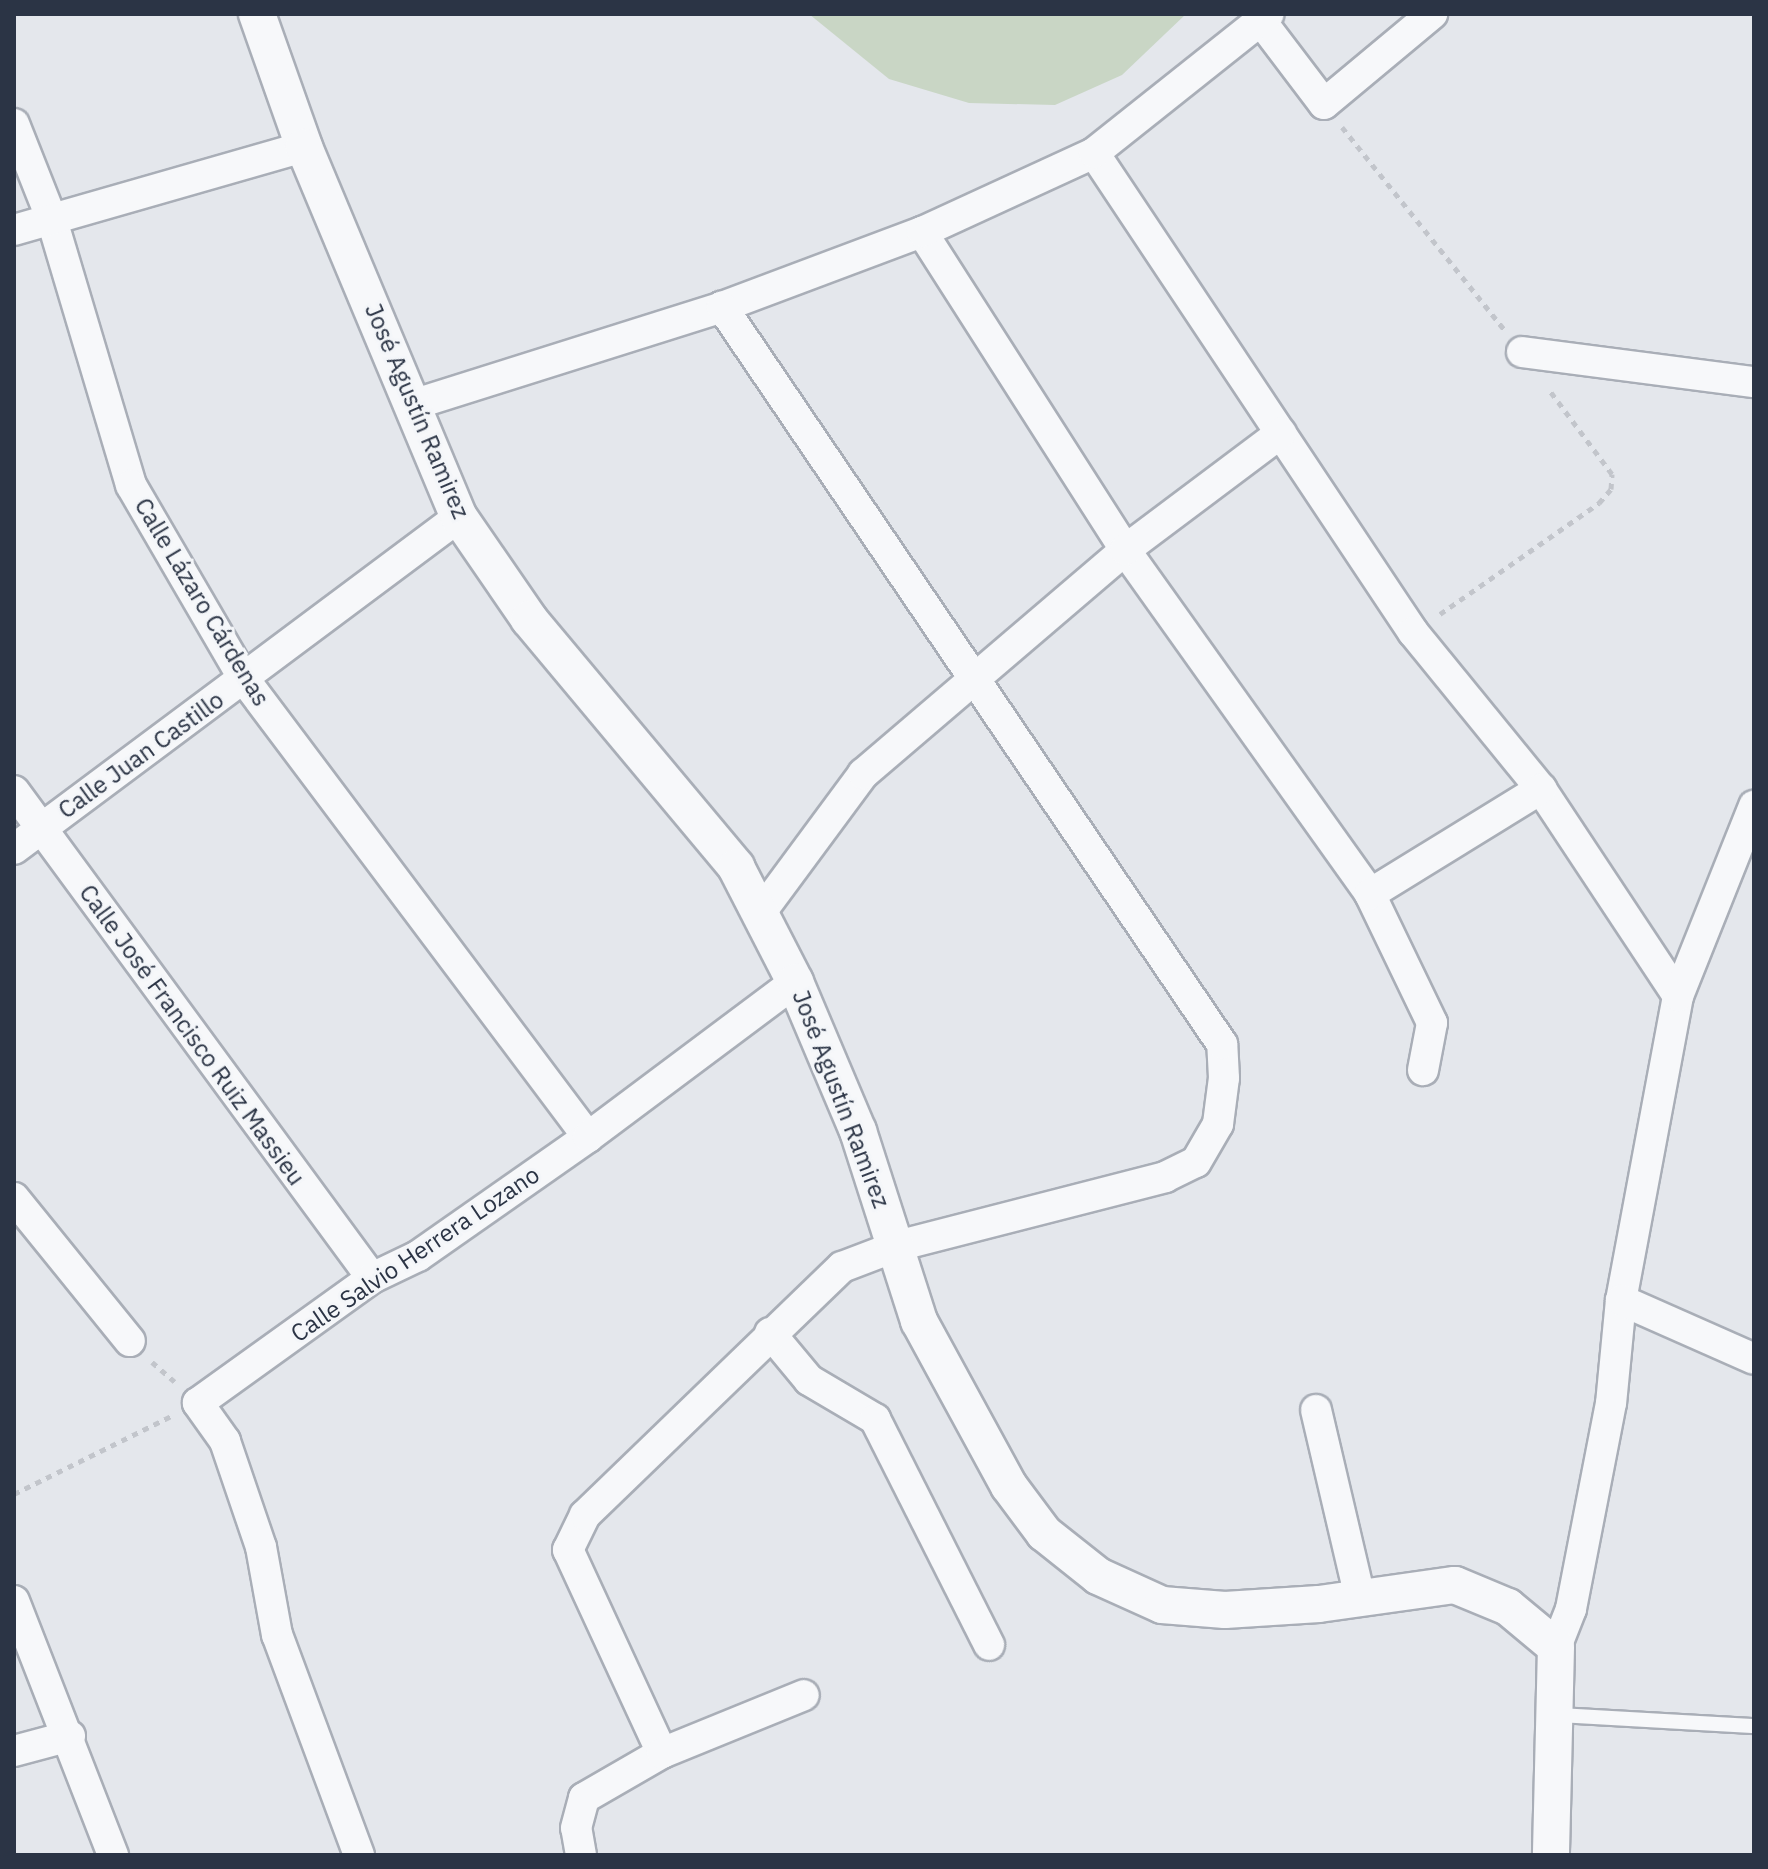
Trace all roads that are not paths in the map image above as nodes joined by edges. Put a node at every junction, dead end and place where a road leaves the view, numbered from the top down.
1 (257, 14) edge
2 (1432, 14) edge
3 (1265, 18) edge
4 (14, 124) edge
5 (304, 147) junction
6 (1094, 153) junction
7 (52, 220) junction
8 (14, 230) edge
9 (922, 232) junction
10 (722, 307) junction
11 (1522, 352) road end
12 (1754, 382) edge
13 (412, 405) junction
14 (1281, 433) junction
15 (459, 517) junction
16 (1125, 550) junction
17 (974, 676) junction
18 (244, 679) junction
19 (1541, 789) junction
20 (14, 791) edge
21 (1754, 806) edge
22 (42, 828) junction
23 (14, 849) edge
24 (1370, 894) junction
25 (761, 912) junction
26 (795, 982) junction
27 (1678, 996) junction
28 (1423, 1070) dead end
29 (588, 1137) junction
30 (14, 1198) edge
31 (897, 1246) junction
32 (372, 1278) junction
33 (1621, 1300) junction
34 (770, 1333) junction
35 (130, 1341) road end
36 (1754, 1359) edge
37 (1316, 1410) dead end
38 (1360, 1598) junction
39 (14, 1601) edge
40 (989, 1645) dead end
41 (1556, 1647) junction
42 (804, 1695) dead end
43 (1557, 1715) junction
44 (1754, 1726) edge
45 (70, 1736) junction
46 (14, 1751) edge
47 (662, 1753) junction
48 (113, 1855) edge
49 (359, 1855) edge
50 (581, 1855) edge
51 (1551, 1855) edge

1 - 5 street, José Agustín Ramirez
2 - 3 street
3 - 6 street
4 - 7 street, Calle Lázaro Cárdenas
5 - 7 street
5 - 13 street, José Agustín Ramirez
6 - 9 street
6 - 14 street
7 - 8 street
7 - 18 street, Calle Lázaro Cárdenas
9 - 10 street
9 - 16 street
10 - 13 street
10 - 17 street
11 - 12 street
13 - 15 street, José Agustín Ramirez
14 - 16 street
14 - 19 street
15 - 18 street, Calle Juan Castillo
15 - 25 street, José Agustín Ramirez
16 - 17 street
16 - 24 street
17 - 25 street
17 - 31 street
18 - 22 street, Calle Juan Castillo
18 - 29 street, Calle Lázaro Cárdenas
19 - 24 street
19 - 27 street
20 - 22 street, Calle José Francisco Ruiz Massieu
21 - 27 street
22 - 23 street, Calle Juan Castillo
22 - 32 street, Calle José Francisco Ruiz Massieu
24 - 28 street
25 - 26 street, José Agustín Ramirez
26 - 29 street, Calle Salvio Herrera Lozano
26 - 31 street, José Agustín Ramirez
27 - 33 street
29 - 32 street, Calle Salvio Herrera Lozano
30 - 35 street
31 - 34 street
31 - 38 street, José Agustín Ramirez
32 - 49 street, Calle Salvio Herrera Lozano
33 - 36 street
33 - 41 street
34 - 40 street
34 - 47 street
37 - 38 street
38 - 41 street, José Agustín Ramirez
39 - 45 street
41 - 43 street
42 - 47 street
43 - 44 lane
43 - 51 street
45 - 46 street
45 - 48 street
47 - 50 street

